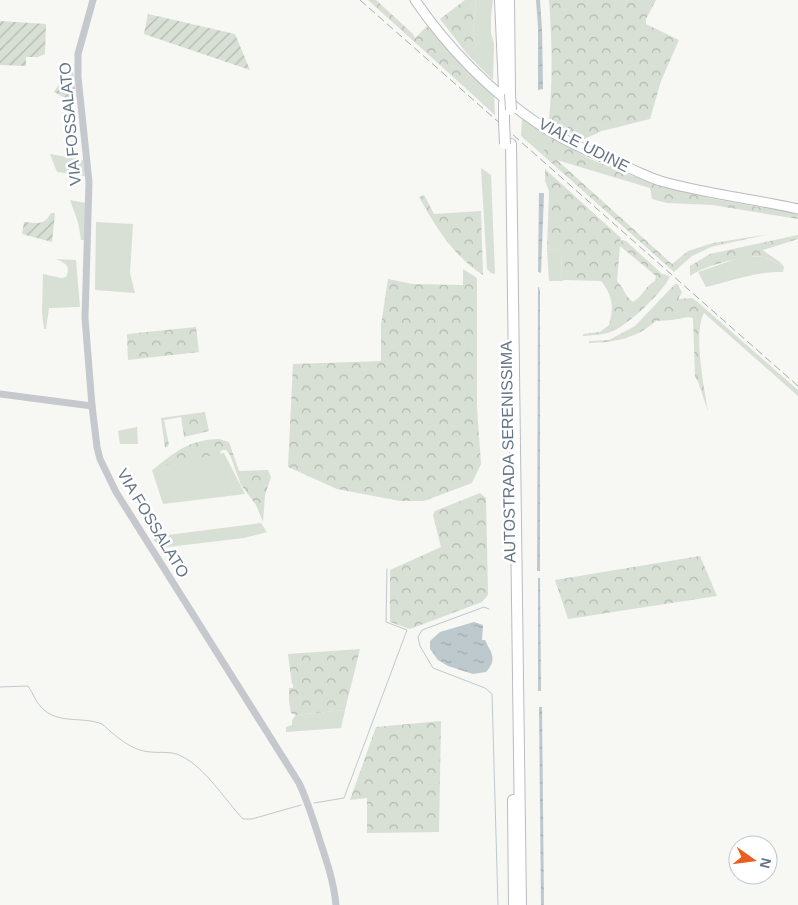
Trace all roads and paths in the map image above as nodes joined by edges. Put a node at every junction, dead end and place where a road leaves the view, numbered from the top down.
1 (93, 0) edge
2 (415, 0) edge
3 (500, 0) edge
4 (509, 0) edge
5 (507, 92) junction
6 (508, 144) junction
7 (798, 209) edge
8 (0, 394) edge
9 (92, 406) junction
10 (336, 905) edge
11 (514, 905) edge
12 (521, 905) edge

1 - 9 street, VIA FOSSALATO
2 - 7 main road, VIALE UDINE
3 - 5 highway, AUTOSTRADA SERENISSIMA
4 - 5 highway, AUTOSTRADA SERENISSIMA
5 - 6 highway, AUTOSTRADA SERENISSIMA
6 - 11 highway, AUTOSTRADA SERENISSIMA
6 - 12 highway, AUTOSTRADA SERENISSIMA
8 - 9 street
9 - 10 street, VIA FOSSALATO

